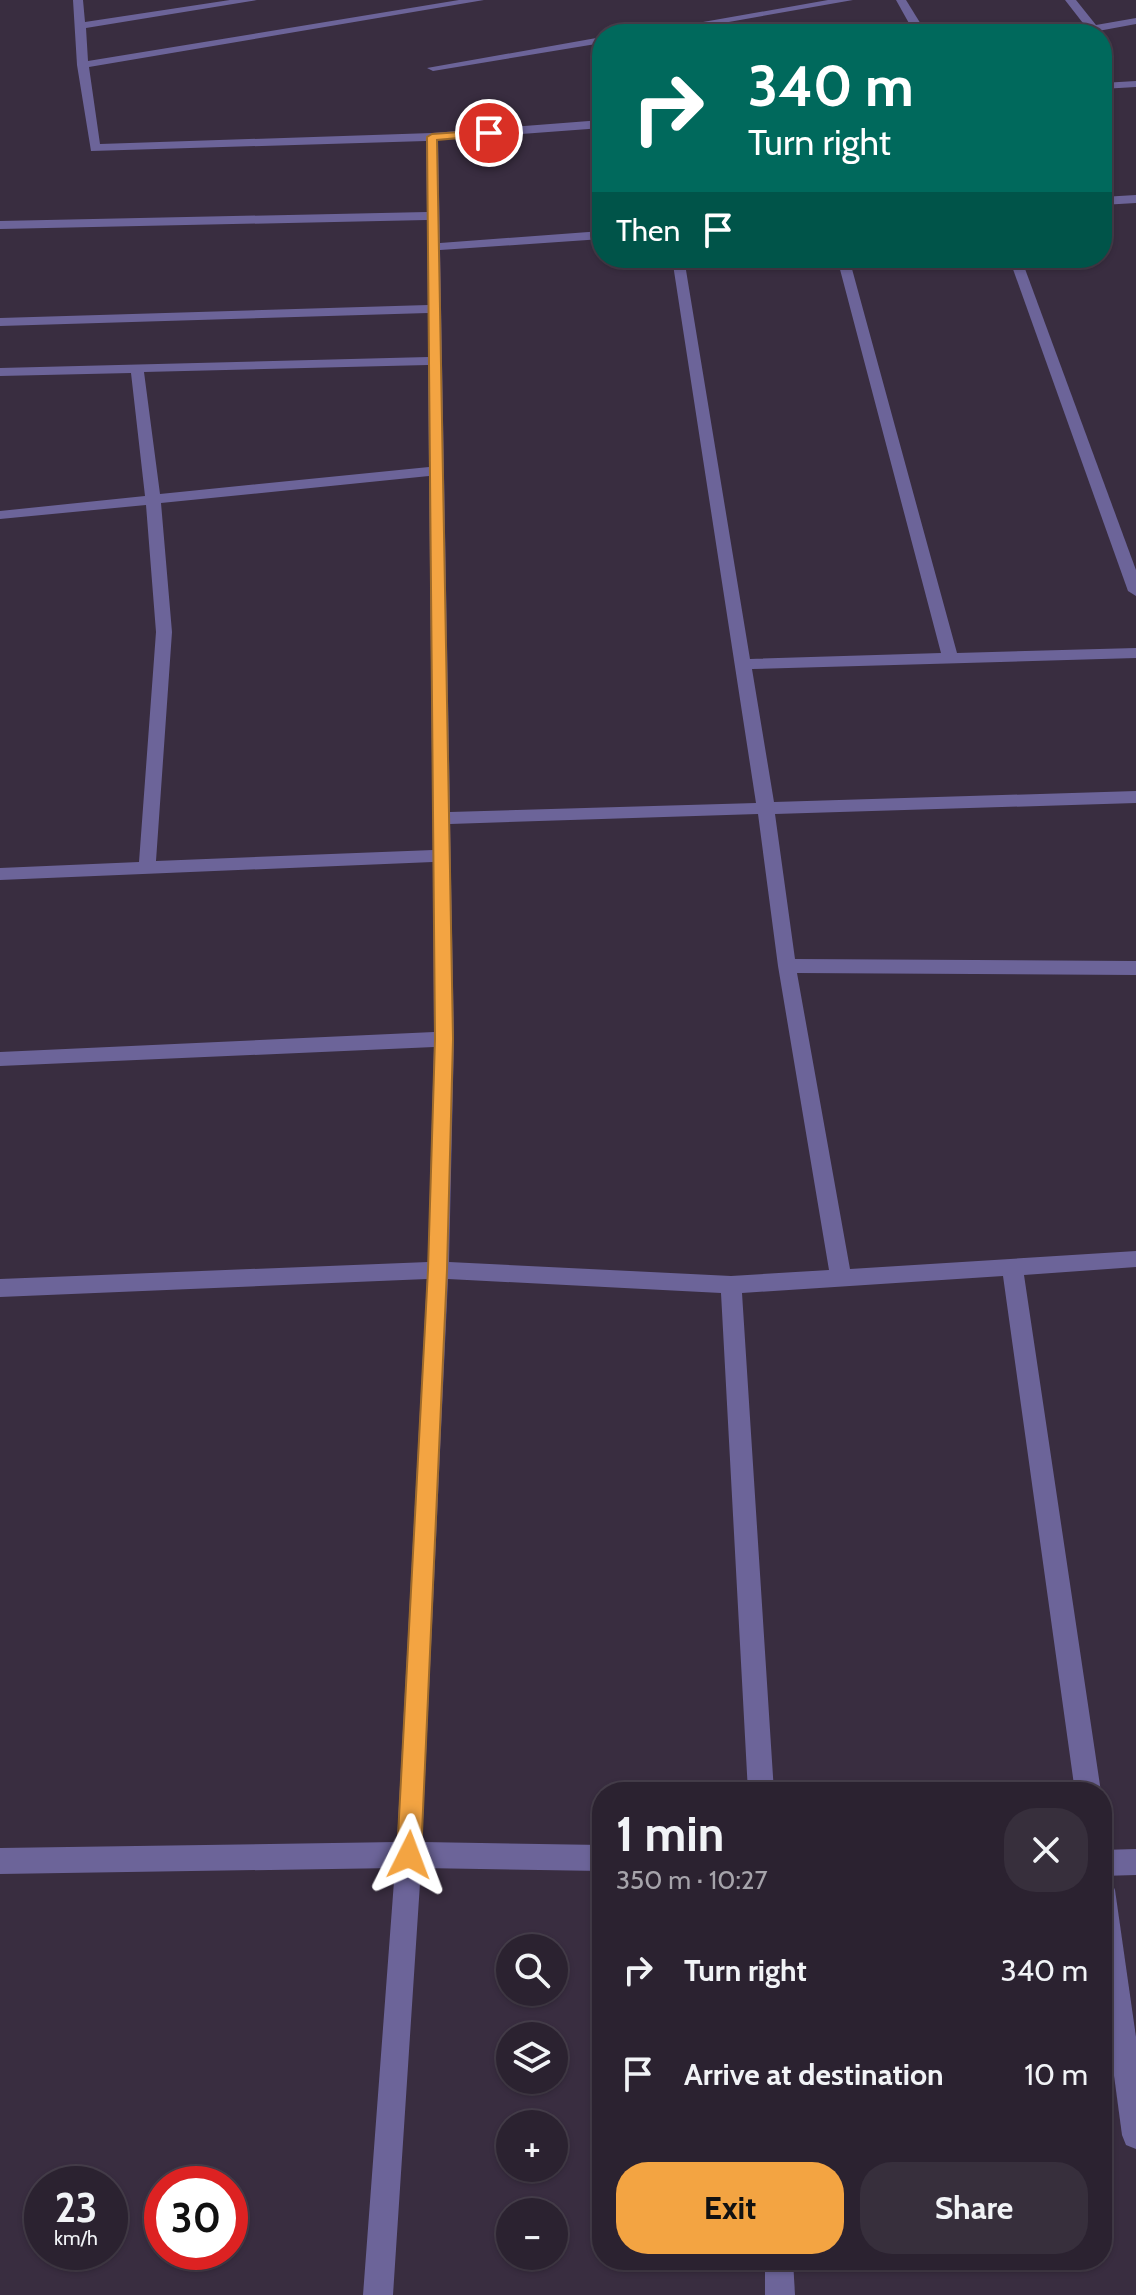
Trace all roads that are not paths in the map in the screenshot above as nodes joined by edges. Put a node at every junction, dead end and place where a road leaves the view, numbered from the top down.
1 (78, 0) edge
2 (252, 0) edge
3 (479, 0) edge
4 (848, 0) edge
5 (901, 0) edge
6 (1070, 0) edge
7 (220, 2) edge
8 (1136, 21) edge
9 (702, 24) edge
10 (915, 24) edge
11 (1090, 24) edge
12 (80, 26) junction
13 (1112, 26) edge
14 (592, 42) edge
15 (83, 65) junction
16 (433, 68) dead end
17 (1136, 84) edge
18 (1112, 85) edge
19 (592, 125) edge
20 (432, 137) junction
21 (1136, 199) edge
22 (1112, 200) edge
23 (433, 216) junction
24 (0, 225) edge
25 (592, 236) edge
26 (433, 247) junction
27 (680, 268) edge
28 (846, 268) edge
29 (1019, 268) edge
30 (434, 309) junction
31 (0, 322) edge
32 (435, 361) junction
33 (137, 368) junction
34 (0, 372) edge
35 (436, 471) junction
36 (153, 499) junction
37 (0, 515) edge
38 (1136, 591) edge
39 (1136, 653) edge
40 (950, 658) junction
41 (743, 664) junction
42 (1136, 797) edge
43 (766, 809) junction
44 (441, 818) junction
45 (442, 856) junction
46 (147, 868) junction
47 (0, 874) edge
48 (787, 966) junction
49 (1136, 968) edge
50 (444, 1039) junction
51 (0, 1059) edge
52 (1136, 1259) edge
53 (1012, 1267) junction
54 (438, 1270) junction
55 (841, 1278) junction
56 (731, 1285) junction
57 (0, 1288) edge
58 (760, 1782) edge
59 (1087, 1782) edge
60 (409, 1855) junction
61 (592, 1858) edge
62 (0, 1861) edge
63 (1136, 1862) edge
64 (1112, 1863) edge
65 (1112, 1962) edge
66 (1136, 2135) edge
67 (779, 2270) edge
68 (378, 2295) edge
69 (780, 2295) edge

1 - 12 street
2 - 7 street
3 - 15 street
4 - 9 street
5 - 10 street
6 - 11 street
7 - 12 street
8 - 13 street
12 - 15 street
14 - 16 street
15 - 20 street
17 - 18 street
19 - 20 street
20 - 23 street
21 - 22 street
23 - 24 street
23 - 26 street
25 - 26 street
26 - 30 street
27 - 41 street
28 - 40 street
29 - 38 street
30 - 31 street
30 - 32 street
32 - 33 street
32 - 35 street
33 - 34 street
33 - 36 street
35 - 36 street
35 - 44 street
36 - 37 street
36 - 46 street
39 - 40 street
40 - 41 street
41 - 43 street
42 - 43 street
43 - 44 street
43 - 48 street
44 - 45 street
45 - 46 street
45 - 50 street
46 - 47 street
48 - 49 street
48 - 55 street
50 - 51 street
50 - 54 street
52 - 53 street
53 - 55 street
53 - 59 street
54 - 56 street
54 - 57 street
54 - 60 street
55 - 56 street
56 - 58 street
60 - 61 street
60 - 62 street
60 - 68 street
63 - 64 street
65 - 66 street
67 - 69 street

